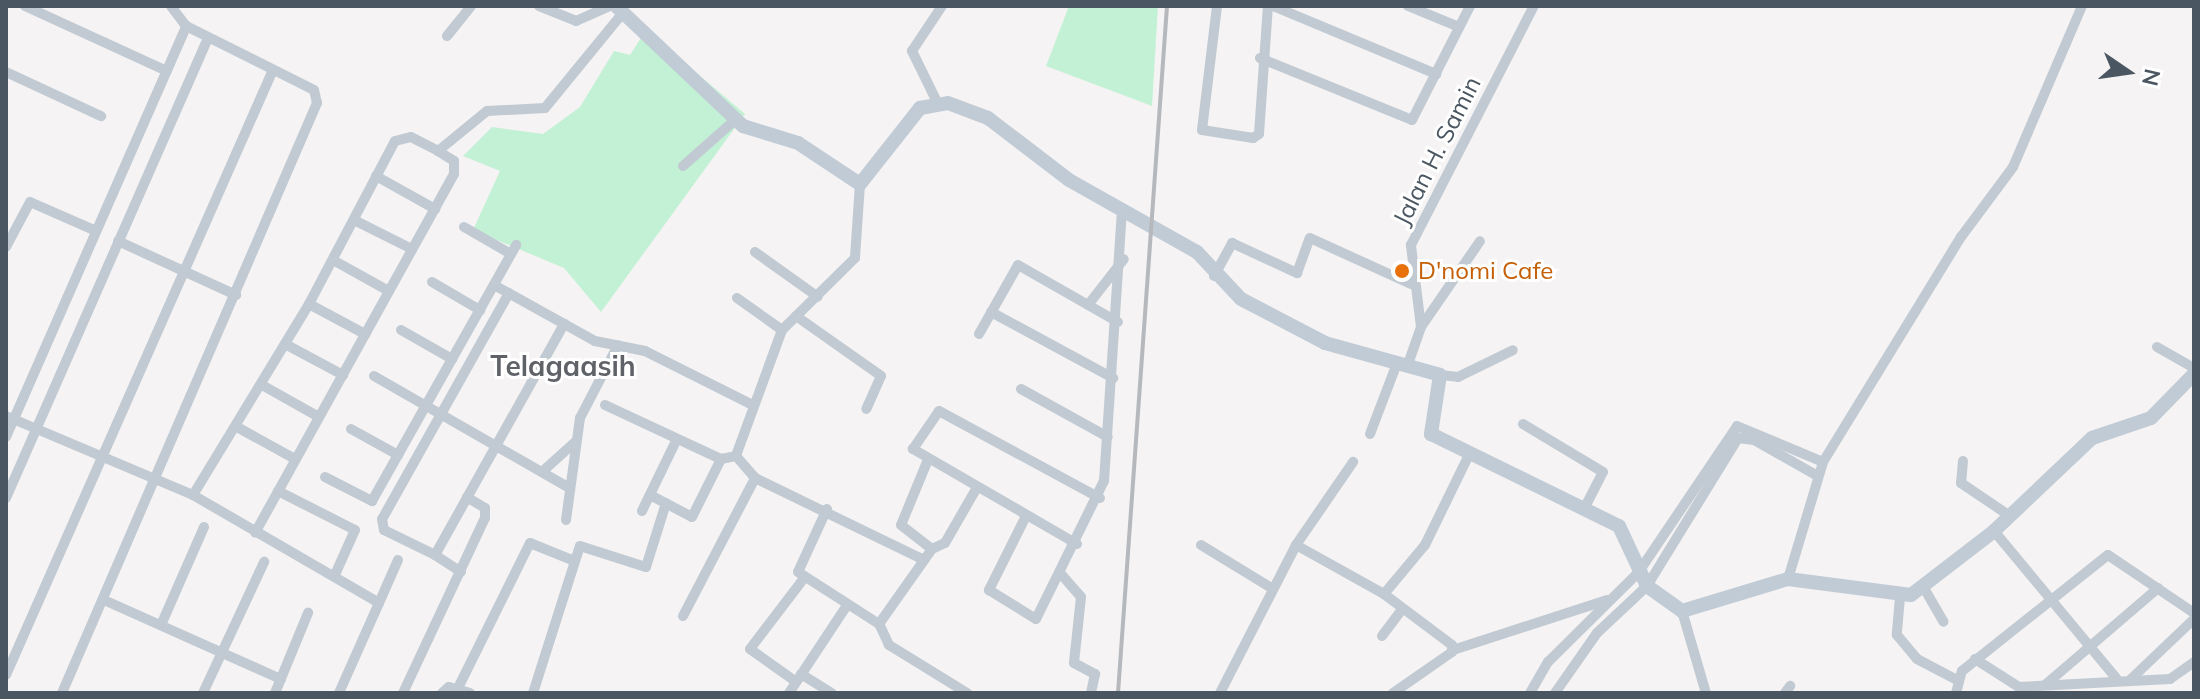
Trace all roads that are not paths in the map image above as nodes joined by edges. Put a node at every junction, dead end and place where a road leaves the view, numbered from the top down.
1 (25, 6) edge
2 (171, 6) edge
3 (471, 6) edge
4 (539, 6) edge
5 (942, 6) edge
6 (1217, 6) edge
7 (1271, 6) edge
8 (1408, 6) edge
9 (1470, 6) edge
10 (1534, 6) edge
11 (2082, 6) edge
12 (615, 9) edge
13 (186, 26) junction
14 (1459, 27) junction
15 (447, 36) dead end
16 (208, 38) junction
17 (1260, 58) junction
18 (273, 70) junction
19 (167, 71) junction
20 (6, 72) edge
21 (1436, 74) junction
22 (937, 102) junction
23 (101, 116) dead end
24 (735, 120) junction
25 (438, 151) junction
26 (683, 166) dead end
27 (376, 176) junction
28 (860, 184) junction
29 (435, 209) junction
30 (1122, 213) junction
31 (354, 220) junction
32 (464, 227) dead end
33 (96, 231) junction
34 (118, 241) junction
35 (1480, 241) dead end
36 (6, 247) edge
37 (412, 249) junction
38 (755, 252) dead end
39 (1124, 259) junction
40 (333, 260) junction
41 (185, 271) junction
42 (1214, 276) junction
43 (432, 282) dead end
44 (1411, 284) junction
45 (494, 285) junction
46 (389, 291) junction
47 (509, 293) junction
48 (236, 295) junction
49 (818, 297) junction
50 (737, 298) dead end
51 (309, 304) junction
52 (1088, 305) junction
53 (480, 310) junction
54 (991, 312) junction
55 (796, 316) junction
56 (1118, 322) junction
57 (564, 324) junction
58 (1421, 327) junction
59 (401, 330) dead end
60 (782, 330) junction
61 (365, 334) junction
62 (979, 334) dead end
63 (285, 344) junction
64 (618, 345) junction
65 (2157, 347) dead end
66 (1513, 350) dead end
67 (452, 359) junction
68 (1401, 366) junction
69 (2193, 372) edge
70 (343, 375) junction
71 (1440, 375) junction
72 (374, 376) dead end
73 (1113, 378) junction
74 (262, 385) junction
75 (1021, 389) dead end
76 (426, 405) junction
77 (605, 405) dead end
78 (753, 405) junction
79 (866, 409) dead end
80 (441, 414) junction
81 (319, 417) junction
82 (10, 418) edge
83 (1523, 424) dead end
84 (1741, 424) junction
85 (237, 427) junction
86 (351, 429) dead end
87 (37, 430) junction
88 (1370, 434) dead end
89 (6, 437) edge
90 (1108, 437) junction
91 (1740, 437) junction
92 (677, 439) junction
93 (574, 443) junction
94 (494, 444) junction
95 (398, 455) junction
96 (736, 456) junction
97 (1468, 457) junction
98 (104, 458) junction
99 (295, 459) junction
100 (721, 459) junction
101 (1963, 461) dead end
102 (927, 462) junction
103 (1353, 462) dead end
104 (1823, 462) junction
105 (543, 471) junction
106 (1818, 476) junction
107 (325, 477) dead end
108 (755, 478) junction
109 (158, 481) junction
110 (568, 487) junction
111 (976, 489) junction
112 (278, 491) junction
113 (193, 495) junction
114 (650, 495) junction
115 (467, 497) junction
116 (6, 498) edge
117 (1100, 498) junction
118 (666, 503) junction
119 (827, 509) junction
120 (1584, 509) junction
121 (642, 511) dead end
122 (1026, 516) junction
123 (2010, 516) junction
124 (566, 520) dead end
125 (204, 527) dead end
126 (1994, 531) junction
127 (255, 533) junction
128 (1077, 544) junction
129 (1201, 545) dead end
130 (1296, 545) junction
131 (932, 549) junction
132 (435, 555) junction
133 (398, 560) dead end
134 (572, 560) junction
135 (924, 560) junction
136 (264, 562) dead end
137 (461, 572) junction
138 (1638, 573) junction
139 (1061, 574) junction
140 (334, 577) junction
141 (804, 578) junction
142 (1788, 579) junction
143 (1647, 586) junction
144 (1924, 588) junction
145 (2158, 588) junction
146 (1273, 589) junction
147 (1384, 594) junction
148 (1900, 597) junction
149 (2051, 597) junction
150 (1611, 599) junction
151 (104, 600) junction
152 (379, 603) junction
153 (846, 607) junction
154 (1402, 609) junction
155 (1682, 611) junction
156 (308, 613) dead end
157 (2194, 613) edge
158 (683, 616) dead end
159 (2194, 619) edge
160 (1944, 622) dead end
161 (879, 624) junction
162 (161, 625) junction
163 (1382, 636) dead end
164 (2088, 642) junction
165 (1453, 650) junction
166 (222, 652) junction
167 (1975, 659) junction
168 (2194, 662) edge
169 (6, 675) edge
170 (798, 678) junction
171 (281, 679) junction
172 (2117, 679) junction
173 (2131, 679) junction
174 (1957, 680) junction
175 (2045, 685) junction
176 (458, 688) junction
177 (62, 693) edge
178 (203, 693) edge
179 (275, 693) edge
180 (339, 693) edge
181 (403, 693) edge
182 (442, 693) edge
183 (470, 693) edge
184 (533, 693) edge
185 (789, 693) edge
186 (831, 693) edge
187 (967, 693) edge
188 (1091, 693) edge
189 (1220, 693) edge
190 (1393, 693) edge
191 (1530, 693) edge
192 (1555, 693) edge
193 (1706, 693) edge
194 (1956, 693) edge

1 - 19 street
2 - 13 street
3 - 15 street
4 - 12 street
5 - 22 street
6 - 17 street
7 - 17 street
7 - 21 street
8 - 14 street
9 - 14 street
10 - 44 street, Jalan H. Samin
11 - 104 street
12 - 24 street
12 - 25 street
13 - 16 street
13 - 19 street
14 - 21 street
16 - 18 street
16 - 34 street
17 - 21 street
18 - 41 street
18 - 48 street
19 - 33 street
20 - 23 street
22 - 28 street
22 - 30 street
24 - 26 street
24 - 28 street
25 - 27 street
25 - 29 street
27 - 29 street
27 - 31 street
28 - 49 street
29 - 37 street
30 - 39 street
30 - 42 street
31 - 37 street
31 - 40 street
32 - 45 street
33 - 36 street
33 - 82 street
34 - 41 street
34 - 87 street
35 - 58 street
37 - 46 street
38 - 49 street
39 - 52 street
39 - 56 street
40 - 46 street
40 - 51 street
41 - 48 street
41 - 98 street
42 - 44 street
42 - 68 street
43 - 53 street
44 - 58 street, Jalan H. Samin
45 - 47 street
45 - 53 street
46 - 61 street
47 - 57 street
47 - 80 street
48 - 109 street
49 - 55 street
50 - 60 street
51 - 61 street
51 - 63 street
52 - 54 street
52 - 56 street
53 - 67 street
54 - 62 street
54 - 73 street
55 - 60 street
55 - 79 street
56 - 73 street
57 - 64 street
57 - 94 street
58 - 68 street
59 - 67 street
60 - 78 street
61 - 70 street
63 - 70 street
63 - 74 street
64 - 78 street
64 - 93 street
65 - 69 street
66 - 71 street
67 - 76 street
68 - 71 street
68 - 88 street
69 - 123 street
70 - 81 street
71 - 97 street
72 - 76 street
73 - 90 street
74 - 81 street
74 - 85 street
75 - 90 street
76 - 80 street
76 - 95 street
77 - 92 street
78 - 96 street
80 - 94 street
80 - 132 street
81 - 99 street
82 - 87 street
82 - 89 street
83 - 120 street
84 - 91 street
84 - 104 street
84 - 138 street
85 - 99 street
85 - 113 street
86 - 95 street
87 - 98 street
87 - 116 street
90 - 117 street
91 - 106 street
91 - 143 street
92 - 100 street
92 - 114 street
93 - 105 street
93 - 110 street
94 - 105 street
94 - 115 street
95 - 107 street
96 - 100 street
96 - 108 street
97 - 120 street
97 - 147 street
98 - 109 street
98 - 169 street
99 - 112 street
100 - 118 street
101 - 123 street
102 - 111 street
102 - 117 street
102 - 131 street
103 - 130 street
104 - 106 street
105 - 110 street
106 - 142 street
108 - 119 street
108 - 158 street
109 - 113 street
109 - 151 street
110 - 124 street
111 - 122 street
111 - 131 street
112 - 127 street
112 - 140 street
113 - 127 street
114 - 118 street
114 - 121 street
115 - 132 street
115 - 137 street
117 - 128 street
118 - 134 street
119 - 135 street
119 - 141 street
120 - 138 street
122 - 128 street
122 - 139 street
123 - 126 street
125 - 162 street
126 - 144 street
126 - 149 street
127 - 140 street
128 - 139 street
129 - 146 street
130 - 146 street
130 - 147 street
131 - 135 street
132 - 137 street
133 - 152 street
134 - 176 street
134 - 184 street
135 - 161 street
136 - 166 street
137 - 181 street
138 - 143 street
138 - 150 street
139 - 188 street
140 - 152 street
141 - 153 street
141 - 170 street
142 - 148 street
142 - 155 street
143 - 155 street
143 - 192 street
144 - 148 street
144 - 160 street
145 - 149 street
145 - 157 street
145 - 164 street
146 - 189 street
147 - 154 street
148 - 174 street
149 - 164 street
149 - 167 street
150 - 165 street
150 - 191 street
151 - 162 street
151 - 177 street
152 - 180 street
153 - 161 street
153 - 170 street
154 - 163 street
154 - 165 street
155 - 193 street
156 - 171 street
159 - 173 street
161 - 187 street
162 - 166 street
164 - 172 street
164 - 175 street
165 - 190 street
166 - 171 street
166 - 178 street
167 - 174 street
167 - 175 street
168 - 173 street
170 - 185 street
170 - 186 street
171 - 179 street
172 - 173 street
172 - 175 street
174 - 194 street
176 - 182 street
176 - 183 street

